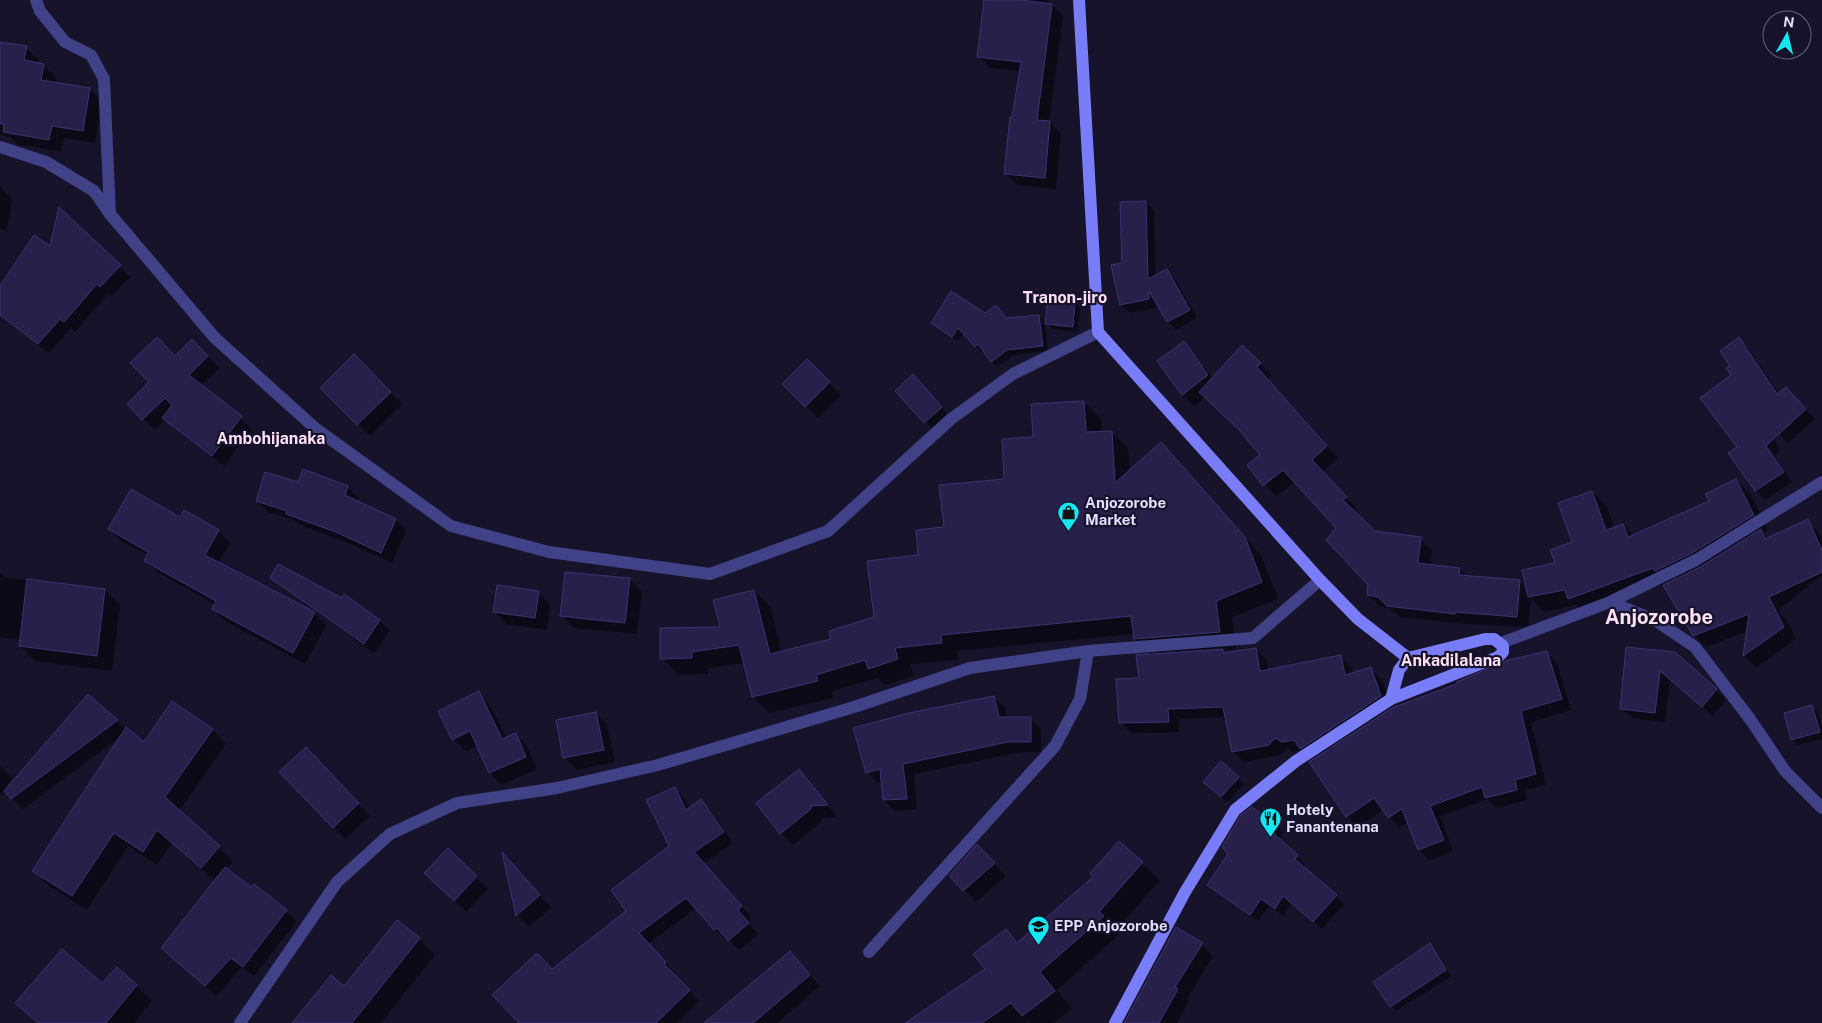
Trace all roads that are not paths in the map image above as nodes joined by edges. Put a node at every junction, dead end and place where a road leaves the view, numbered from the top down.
1 (36, 0) edge
2 (1079, 0) edge
3 (0, 146) edge
4 (110, 214) junction
5 (1098, 332) junction
6 (1822, 482) edge
7 (1320, 580) junction
8 (1610, 602) junction
9 (1501, 643) junction
10 (1088, 651) junction
11 (1408, 658) junction
12 (1391, 699) junction
13 (1822, 808) edge
14 (869, 952) dead end
15 (240, 1023) edge
16 (1115, 1023) edge

1 - 4 street
2 - 5 street
3 - 4 street
4 - 5 street
5 - 7 street
6 - 8 street
7 - 10 street
7 - 11 street
8 - 9 street
8 - 13 street
9 - 11 street
9 - 12 street
10 - 14 street
10 - 15 street
11 - 12 street
12 - 16 street

